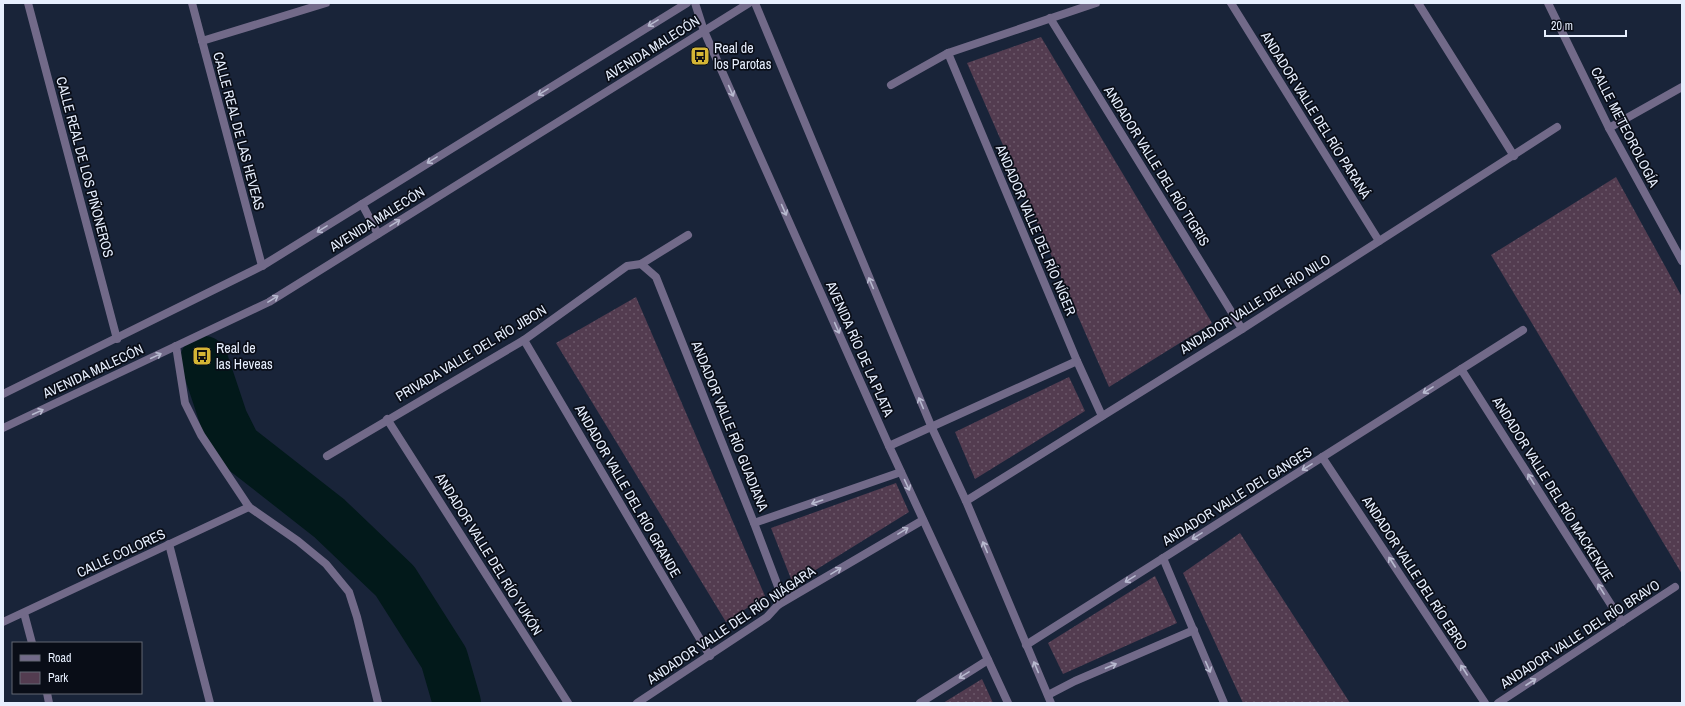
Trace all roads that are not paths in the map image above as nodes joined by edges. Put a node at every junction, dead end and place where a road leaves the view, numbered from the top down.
1 (28, 3) edge
2 (192, 3) edge
3 (326, 3) edge
4 (687, 3) edge
5 (695, 3) edge
6 (749, 3) edge
7 (755, 3) edge
8 (1096, 3) edge
9 (1231, 3) edge
10 (1418, 3) edge
11 (1548, 3) edge
12 (1050, 18) junction
13 (704, 31) junction
14 (202, 41) junction
15 (948, 53) junction
16 (890, 85) dead end
17 (1682, 87) edge
18 (1557, 127) dead end
19 (1609, 128) junction
20 (1514, 156) junction
21 (362, 204) junction
22 (378, 234) junction
23 (688, 235) dead end
24 (1379, 241) junction
25 (1682, 261) edge
26 (641, 264) junction
27 (262, 266) junction
28 (1242, 329) junction
29 (1523, 330) dead end
30 (117, 339) junction
31 (524, 340) junction
32 (176, 346) junction
33 (1077, 361) junction
34 (1462, 369) junction
35 (3, 394) edge
36 (1102, 416) junction
37 (387, 419) junction
38 (3, 428) edge
39 (932, 428) junction
40 (889, 446) junction
41 (327, 456) dead end
42 (1322, 457) junction
43 (901, 472) junction
44 (966, 501) junction
45 (250, 507) junction
46 (923, 520) junction
47 (754, 523) junction
48 (169, 544) junction
49 (1163, 558) junction
50 (1675, 587) dead end
51 (778, 606) junction
52 (24, 613) junction
53 (3, 622) edge
54 (1622, 622) junction
55 (1194, 630) junction
56 (32, 642) edge
57 (1026, 645) junction
58 (710, 656) junction
59 (988, 660) junction
60 (1049, 699) edge
61 (210, 703) edge
62 (378, 703) edge
63 (568, 703) edge
64 (637, 703) edge
65 (920, 703) edge
66 (1008, 703) edge
67 (1224, 703) edge
68 (1485, 703) edge
69 (1498, 703) edge

1 - 30 street, CALLE REAL DE LOS PIÑONEROS
2 - 14 street, CALLE REAL DE LAS HEVEAS
3 - 14 street
4 -> 21 street, AVENIDA MALECÓN
5 - 13 street, AVENIDA RÍO DE LA PLATA
6 - 13 street, AVENIDA MALECÓN
39 -> 7 street
8 - 12 street
9 - 24 street, ANDADOR VALLE DEL RÍO PARANÁ
10 - 20 street
11 - 19 street, CALLE METEOROLOGÍA
12 - 15 street
12 - 28 street, ANDADOR VALLE DEL RÍO TIGRIS
22 -> 13 street, AVENIDA MALECÓN
13 -> 40 street, AVENIDA RÍO DE LA PLATA
14 - 27 street, CALLE REAL DE LAS HEVEAS
15 - 16 street
15 - 33 street, ANDADOR VALLE DEL RÍO NÍGER
17 - 19 street
18 - 20 street, ANDADOR VALLE DEL RÍO NILO
19 - 25 street, CALLE METEOROLOGÍA
20 - 24 street, ANDADOR VALLE DEL RÍO NILO
21 - 22 street
21 -> 27 street, AVENIDA MALECÓN
32 -> 22 street, AVENIDA MALECÓN
23 - 26 street, PRIVADA VALLE DEL RÍO JIBON
24 - 28 street, ANDADOR VALLE DEL RÍO NILO
26 - 31 street, PRIVADA VALLE DEL RÍO JIBON
26 - 47 street, ANDADOR VALLE RÍO GUADIANA
27 - 30 street, AVENIDA MALECÓN
28 - 36 street, ANDADOR VALLE DEL RÍO NILO
29 - 34 street, ANDADOR VALLE DEL GANGES
30 - 35 street, AVENIDA MALECÓN
31 - 37 street, PRIVADA VALLE DEL RÍO JIBON
31 - 58 street, ANDADOR VALLE DEL RÍO GRANDE
38 -> 32 street, AVENIDA MALECÓN
32 - 45 street
33 - 36 street, ANDADOR VALLE DEL RÍO NÍGER
33 - 39 street
34 -> 42 street, ANDADOR VALLE DEL GANGES
54 -> 34 street, ANDADOR VALLE DEL RÍO MACKENZIE
36 - 44 street, ANDADOR VALLE DEL RÍO NILO
37 - 41 street, PRIVADA VALLE DEL RÍO JIBON
37 - 63 street, ANDADOR VALLE DEL RÍO YUKÓN
39 - 40 street
39 - 44 street
40 - 43 street, AVENIDA RÍO DE LA PLATA
42 -> 49 street, ANDADOR VALLE DEL GANGES
68 -> 42 street, ANDADOR VALLE DEL RÍO EBRO
43 -> 46 street, AVENIDA RÍO DE LA PLATA
43 -> 47 street
57 -> 44 street
45 - 48 street, CALLE COLORES
45 - 62 street
51 -> 46 street, ANDADOR VALLE DEL RÍO NIÁGARA
46 - 59 street, AVENIDA RÍO DE LA PLATA
47 - 51 street, ANDADOR VALLE RÍO GUADIANA
48 - 52 street, CALLE COLORES
48 - 61 street
49 - 55 street
49 -> 57 street, ANDADOR VALLE DEL GANGES
50 - 54 street, ANDADOR VALLE DEL RÍO BRAVO
51 - 58 street, ANDADOR VALLE DEL RÍO NIÁGARA
52 - 53 street, CALLE COLORES
52 - 56 street
69 -> 54 street, ANDADOR VALLE DEL RÍO BRAVO
60 -> 55 street
55 -> 67 street
60 -> 57 street
58 - 64 street, ANDADOR VALLE DEL RÍO NIÁGARA
59 -> 65 street
59 - 66 street, AVENIDA RÍO DE LA PLATA

